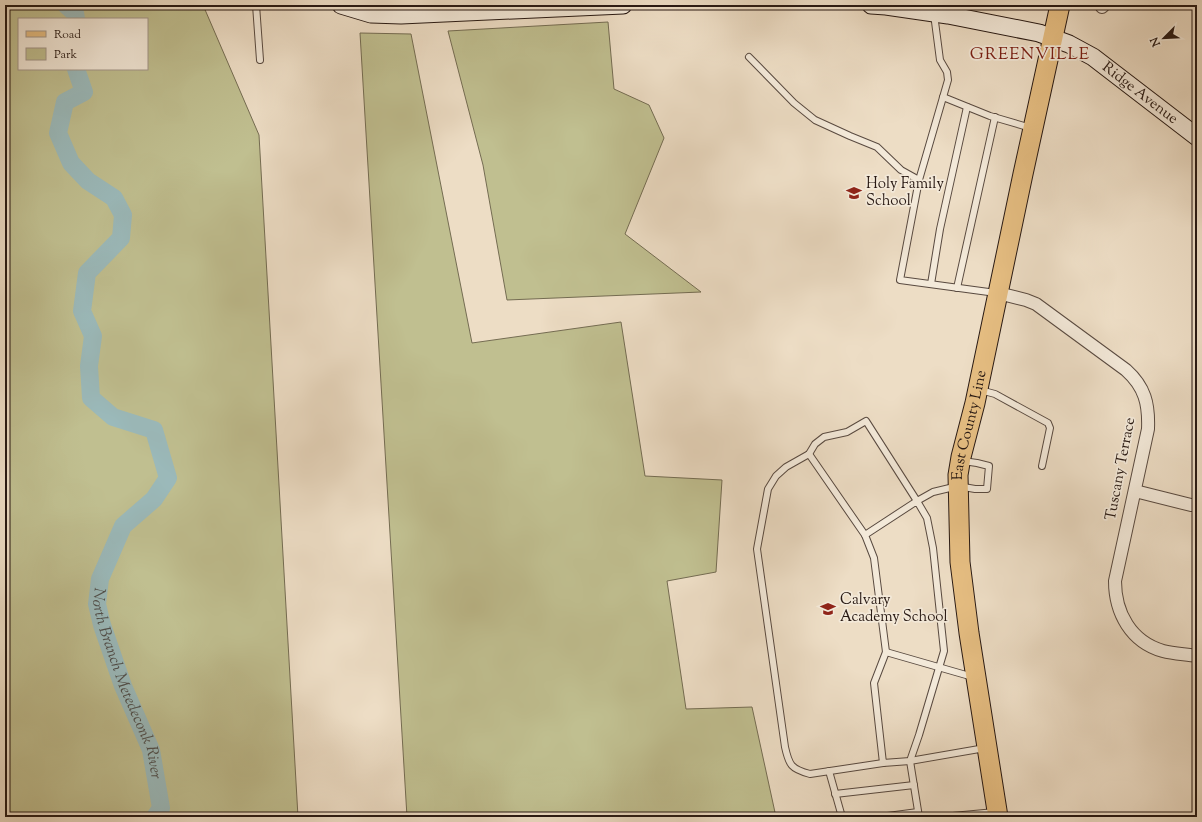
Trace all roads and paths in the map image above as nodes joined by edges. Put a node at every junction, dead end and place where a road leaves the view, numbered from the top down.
1 (256, 5) edge
2 (341, 5) edge
3 (623, 5) edge
4 (881, 5) edge
5 (1060, 5) edge
6 (574, 6) edge
7 (934, 13) junction
8 (1053, 38) junction
9 (749, 57) dead end
10 (260, 60) dead end
11 (943, 98) junction
12 (967, 107) junction
13 (995, 117) junction
14 (1033, 129) junction
15 (1197, 137) edge
16 (919, 180) junction
17 (931, 284) junction
18 (957, 288) junction
19 (998, 293) junction
20 (978, 390) junction
21 (809, 454) junction
22 (961, 461) junction
23 (1042, 466) dead end
24 (958, 486) junction
25 (1135, 491) junction
26 (917, 501) junction
27 (1191, 505) dead end
28 (865, 535) junction
29 (886, 652) junction
30 (1197, 656) edge
31 (940, 668) junction
32 (976, 678) junction
33 (986, 747) junction
34 (910, 761) junction
35 (883, 763) junction
36 (829, 771) junction
37 (914, 785) junction
38 (835, 794) junction
39 (997, 814) edge
40 (919, 815) edge
41 (842, 817) edge
42 (880, 817) edge
43 (942, 817) edge

1 - 10 lane
2 - 6 street
3 - 6 street
4 - 7 street, Ridge Avenue
5 - 8 main road, East County Line
7 - 8 street, Ridge Avenue
7 - 11 lane
8 - 14 main road, East County Line
8 - 15 street, Ridge Avenue
9 - 16 lane
11 - 12 lane
11 - 16 lane
12 - 13 lane
12 - 17 lane
13 - 14 lane
13 - 18 lane
14 - 19 main road, East County Line
16 - 17 lane
17 - 18 lane
18 - 19 lane
19 - 20 main road, East County Line
19 - 25 street, Tuscany Terrace
20 - 22 main road, East County Line
20 - 23 lane
21 - 26 lane
21 - 28 lane
21 - 36 lane
22 - 24 main road, East County Line
22 - 24 lane
24 - 26 lane
24 - 32 main road, East County Line
25 - 27 street
25 - 30 street, Tuscany Terrace
26 - 28 lane
26 - 31 lane
28 - 29 lane
29 - 31 lane
29 - 35 lane
31 - 32 lane
31 - 34 lane
32 - 33 main road, East County Line
33 - 34 lane
33 - 39 main road, East County Line
34 - 35 lane
34 - 37 lane
35 - 36 lane
36 - 38 lane
37 - 38 lane
37 - 40 lane
38 - 41 lane
39 - 43 lane
40 - 42 lane

